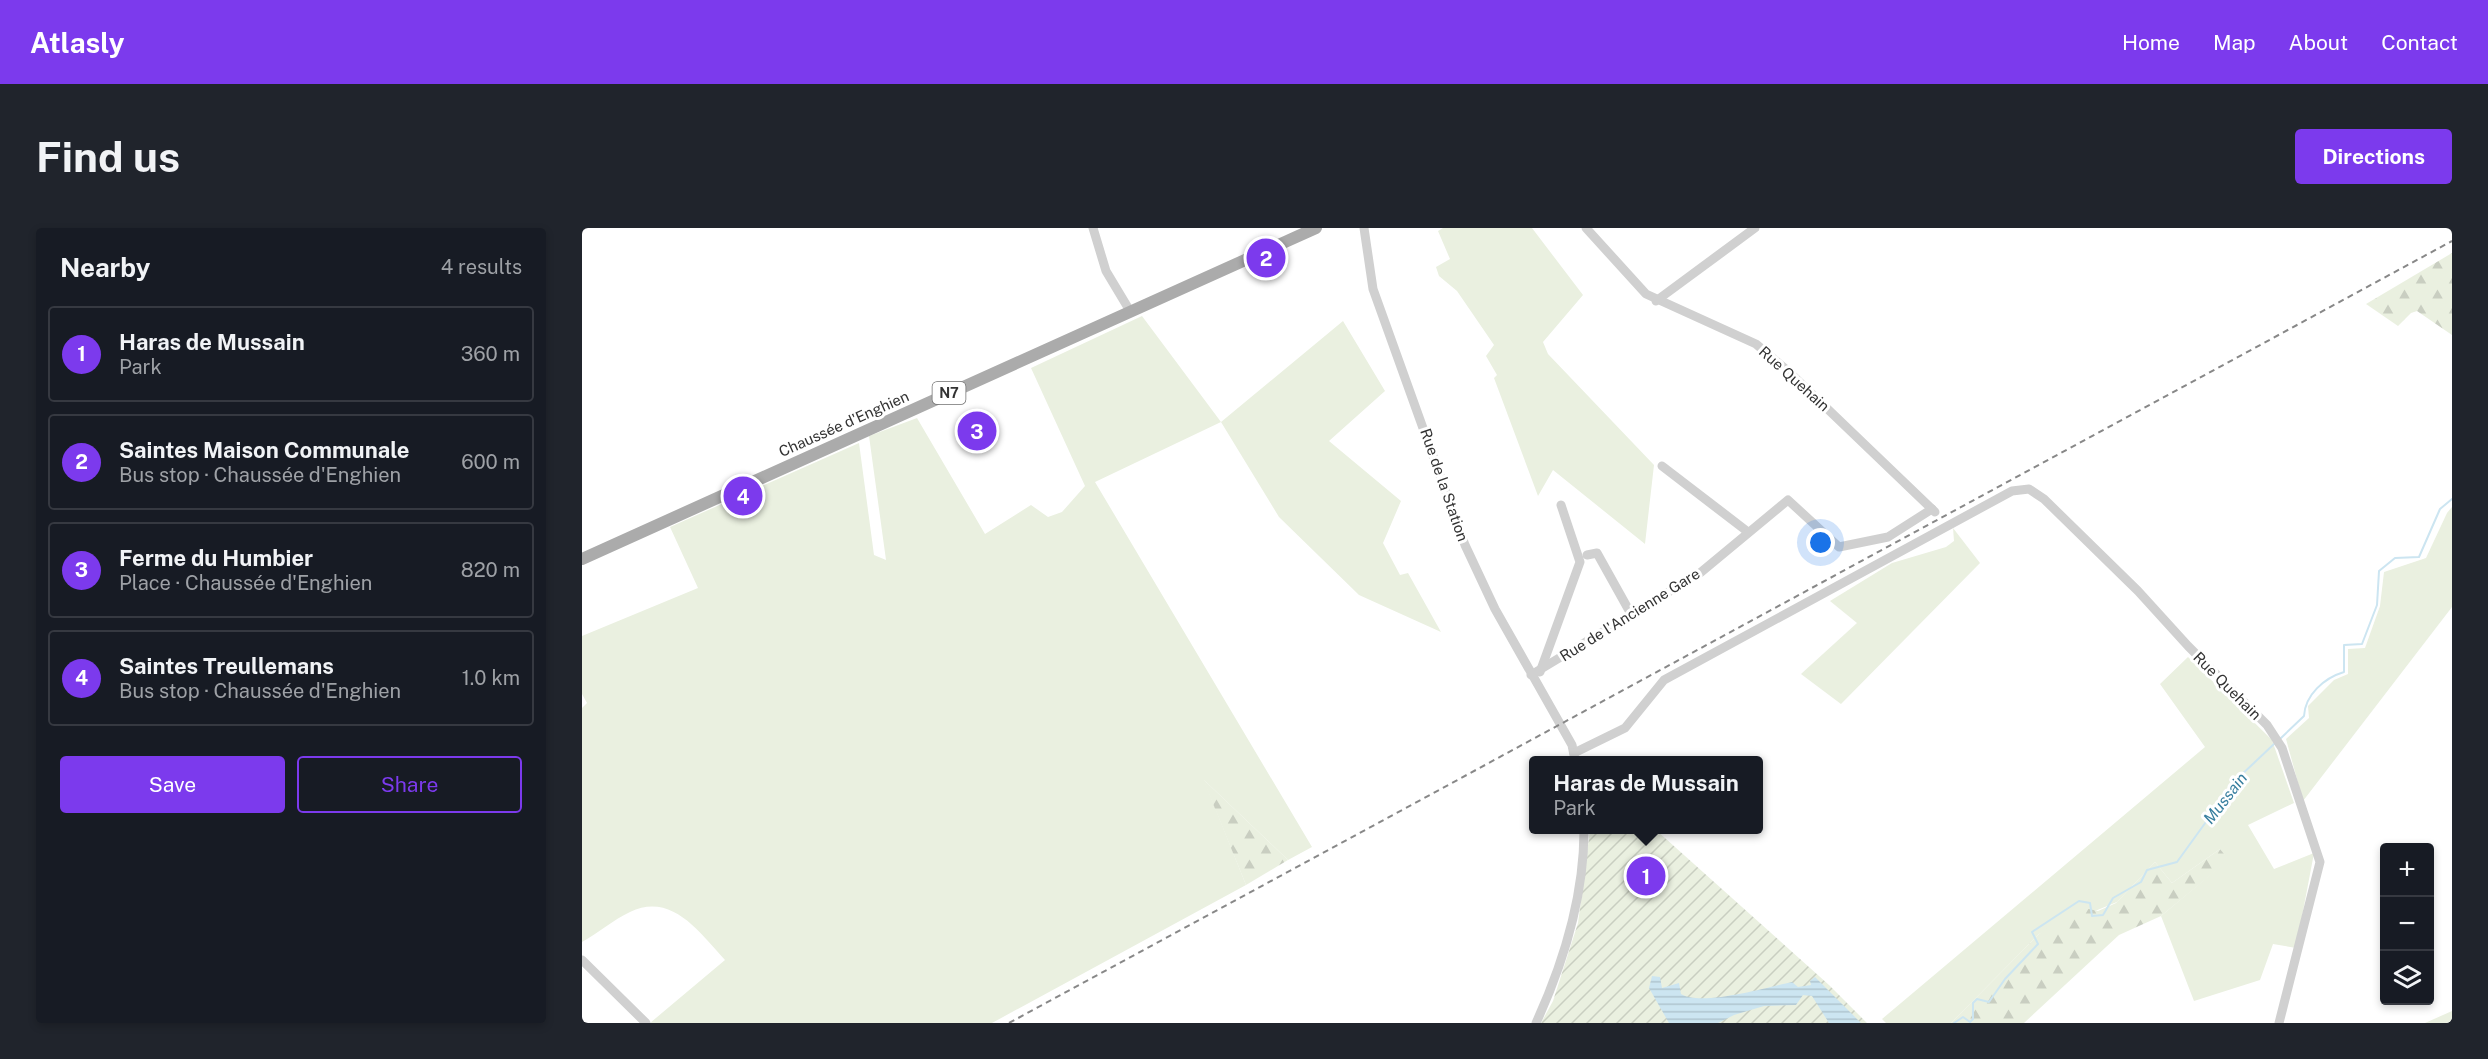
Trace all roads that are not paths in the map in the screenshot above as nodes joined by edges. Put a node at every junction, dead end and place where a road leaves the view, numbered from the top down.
1 (1093, 228) edge
2 (1316, 228) edge
3 (1364, 228) edge
4 (1586, 228) edge
5 (1755, 228) edge
6 (1656, 301) junction
7 (1130, 311) junction
8 (1662, 466) dead end
9 (1562, 505) dead end
10 (1934, 511) joint
11 (1748, 532) junction
12 (1587, 555) dead end
13 (582, 559) edge
14 (1631, 614) junction
15 (1536, 674) junction
16 (1574, 756) edge
17 (1576, 756) edge
18 (1584, 834) edge
19 (582, 960) edge
20 (646, 1023) edge
21 (1536, 1023) edge
22 (2279, 1023) edge

1 - 7 street
2 - 7 main road, Chaussée d'Enghien / N7
3 - 15 street, Rue de la Station
4 - 6 street, Rue Quehain
5 - 6 street
6 - 10 street, Rue Quehain
7 - 13 main road, Chaussée d'Enghien / N7
8 - 11 street
9 - 15 street
10 - 11 street, Rue de l'Ancienne Gare
11 - 14 street, Rue de l'Ancienne Gare
12 - 14 street
14 - 15 street, Rue de l'Ancienne Gare
15 - 16 street, Rue de la Station
17 - 22 street, Rue Quehain
18 - 21 street
19 - 20 street

